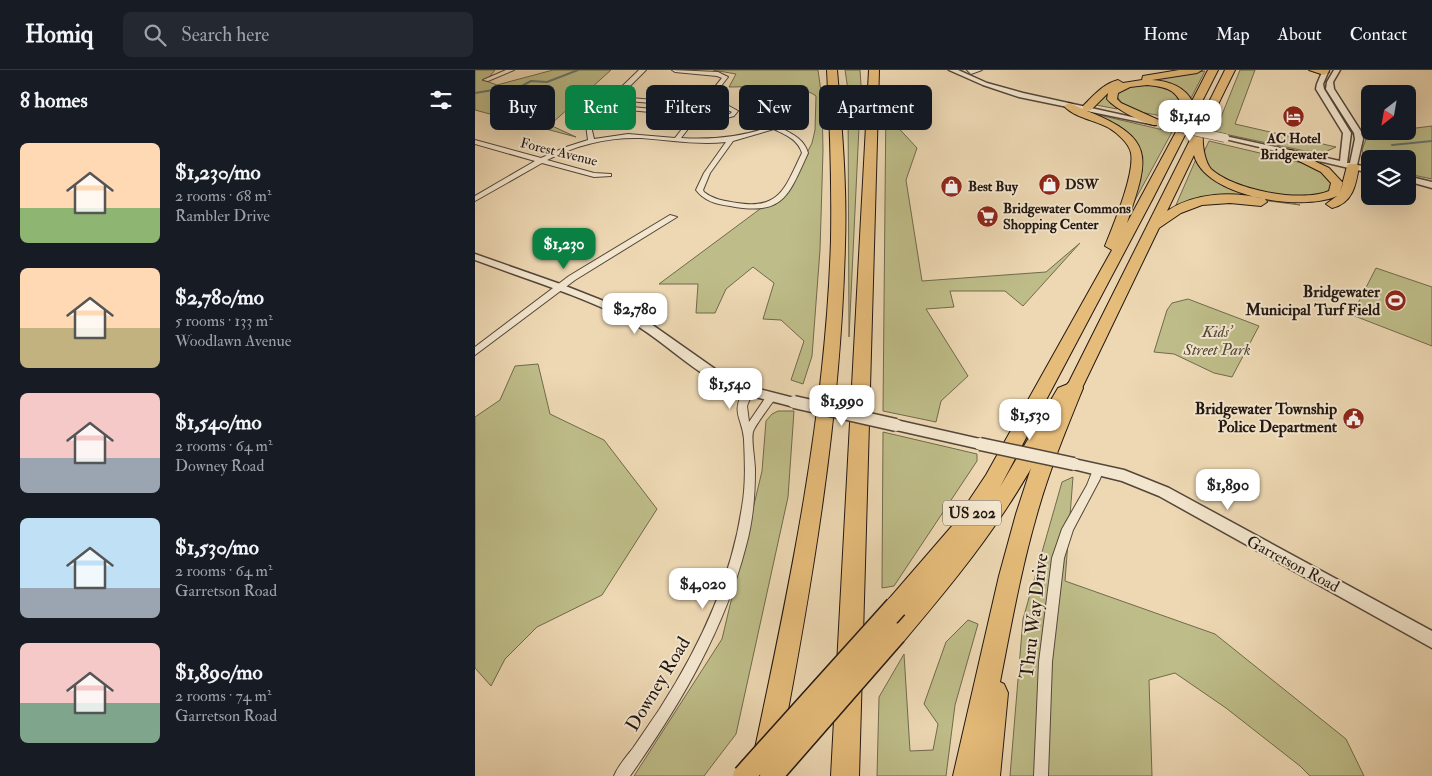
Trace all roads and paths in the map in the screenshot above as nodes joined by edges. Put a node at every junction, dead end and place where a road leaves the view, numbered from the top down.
1 (511, 70) edge
2 (643, 70) edge
3 (675, 70) edge
4 (832, 70) edge
5 (874, 70) edge
6 (952, 70) edge
7 (979, 70) edge
8 (1197, 70) edge
9 (1213, 70) edge
10 (1229, 70) edge
11 (1314, 70) edge
12 (1337, 70) edge
13 (969, 71) edge
14 (1325, 71) edge
15 (486, 80) dead end
16 (626, 85) edge
17 (720, 85) edge
18 (1078, 107) junction
19 (729, 108) edge
20 (729, 115) edge
21 (1191, 115) junction
22 (1159, 124) junction
23 (588, 130) edge
24 (684, 130) edge
25 (764, 130) edge
26 (779, 130) edge
27 (1198, 138) junction
28 (677, 139) junction
29 (730, 140) junction
30 (591, 141) junction
31 (475, 142) edge
32 (1339, 151) junction
33 (1291, 153) junction
34 (1306, 156) junction
35 (540, 160) junction
36 (1348, 165) junction
37 (1361, 168) edge
38 (609, 174) dead end
39 (1416, 180) edge
40 (1337, 183) junction
41 (1432, 184) edge
42 (475, 199) edge
43 (673, 217) dead end
44 (1155, 227) junction
45 (475, 257) edge
46 (1102, 282) junction
47 (559, 288) junction
48 (475, 352) edge
49 (1074, 388) junction
50 (748, 391) junction
51 (771, 397) junction
52 (748, 430) junction
53 (1098, 470) junction
54 (1001, 616) junction
55 (1432, 640) edge
56 (621, 776) edge
57 (744, 776) edge
58 (763, 776) edge
59 (771, 776) edge
60 (845, 776) edge
61 (967, 776) edge
62 (986, 776) edge
63 (1041, 776) edge

1 - 15 street
2 - 16 street
3 - 17 street
4 - 58 highway
5 - 60 highway
6 - 18 street
7 - 13 street
8 - 18 highway
9 - 21 highway, US 202
10 - 27 highway, US 202
11 - 14 highway
12 - 36 street
13 - 18 street
14 - 32 street
18 - 22 street
18 - 46 highway
19 - 20 street
21 - 22 highway
21 - 46 highway, US 202
22 - 33 street, bridge
23 - 30 street
24 - 28 street
25 - 29 street
26 - 29 street
27 - 40 highway
27 - 44 highway, US 202
28 - 29 street
28 - 30 street
30 - 35 street
31 - 35 street, Forest Avenue
32 - 34 street
32 - 36 street
33 - 34 street
33 - 40 highway
34 - 36 street
35 - 38 street, Forest Avenue
35 - 42 street
36 - 37 street
36 - 40 highway
36 - 44 highway
39 - 41 street
43 - 47 street
44 - 49 highway, US 202
45 - 47 street, Garretson Road
46 - 57 highway, US 202, bridge
47 - 48 street
47 - 50 street, Garretson Road
49 - 54 highway
49 - 59 highway, US 202, bridge
50 - 51 street, Garretson Road
50 - 52 street, Downey Road
51 - 52 street
51 - 53 street, Garretson Road, bridge
52 - 56 street, Downey Road
53 - 55 street, Garretson Road
53 - 63 street, Thru Way Drive
54 - 61 highway
54 - 62 highway

